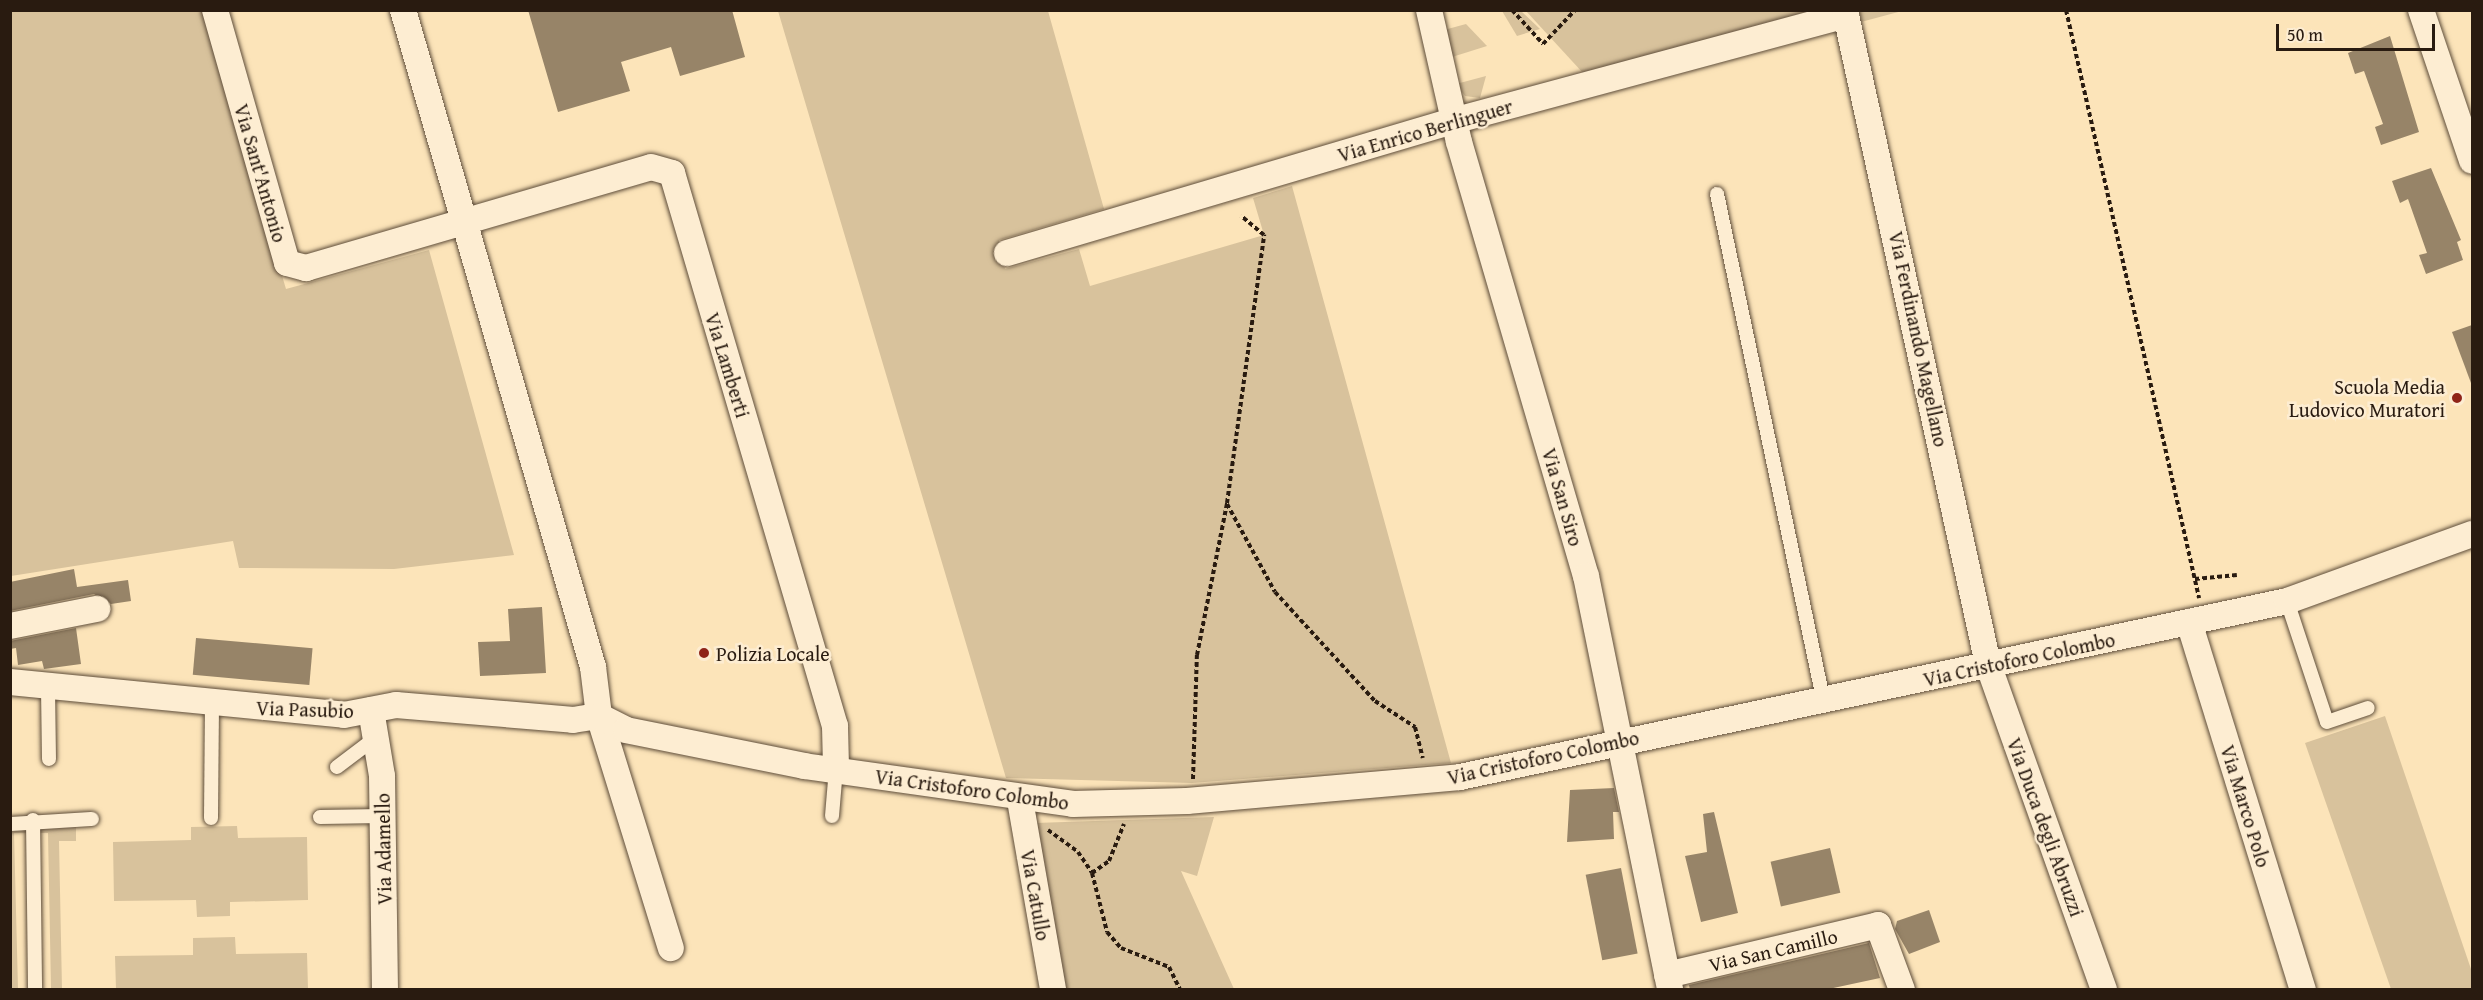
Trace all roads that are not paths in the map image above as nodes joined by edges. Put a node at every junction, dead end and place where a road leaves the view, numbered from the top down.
1 (215, 10) edge
2 (403, 10) edge
3 (1429, 10) edge
4 (2421, 10) edge
5 (1846, 15) joint
6 (1453, 121) junction
7 (2472, 161) edge
8 (1717, 194) dead end
9 (464, 224) junction
10 (1007, 253) dead end
11 (2472, 534) edge
12 (2287, 601) junction
13 (97, 609) dead end
14 (2196, 621) junction
15 (10, 626) edge
16 (1988, 664) junction
17 (10, 682) edge
18 (48, 688) junction
19 (1824, 703) junction
20 (212, 704) junction
21 (2368, 708) dead end
22 (370, 710) junction
23 (599, 716) junction
24 (374, 739) junction
25 (1621, 741) junction
26 (49, 759) dead end
27 (337, 767) dead end
28 (836, 768) junction
29 (1021, 808) junction
30 (382, 816) junction
31 (832, 816) dead end
32 (320, 817) dead end
33 (211, 818) dead end
34 (92, 819) dead end
35 (33, 820) junction
36 (10, 824) edge
37 (671, 948) dead end
38 (1669, 982) edge
39 (35, 990) edge
40 (385, 990) edge
41 (1053, 990) edge
42 (1902, 990) edge
43 (2104, 990) edge
44 (2303, 990) edge

1 - 9 street, Via Sant'Antonio
2 - 9 street
3 - 6 street, Via San Siro
4 - 7 street
5 - 6 street, Via Enrico Berlinguer
5 - 16 street, Via Ferdinando Magellano
6 - 10 street, Via Enrico Berlinguer
6 - 25 street, Via San Siro
8 - 19 lane
9 - 23 street
9 - 28 street, Via Lamberti
11 - 12 street, Via Cristoforo Colombo
12 - 14 street, Via Cristoforo Colombo
12 - 21 lane
13 - 15 street
14 - 16 street, Via Cristoforo Colombo
14 - 44 street, Via Marco Polo
16 - 19 street, Via Cristoforo Colombo
16 - 43 street, Via Duca degli Abruzzi
17 - 18 street, Via Pasubio
18 - 20 street, Via Pasubio
18 - 26 lane
19 - 25 street, Via Cristoforo Colombo
20 - 22 street, Via Pasubio
20 - 33 lane
22 - 23 street, Via Pasubio
22 - 24 street, Via Adamello
23 - 28 street, Via Cristoforo Colombo
23 - 37 street
24 - 27 lane
24 - 30 street, Via Adamello
25 - 29 street, Via Cristoforo Colombo
25 - 38 street, Via San Siro
28 - 29 street, Via Cristoforo Colombo
28 - 31 lane
29 - 41 street, Via Catullo
30 - 32 lane
30 - 40 street, Via Adamello
34 - 35 lane
35 - 36 lane
35 - 39 lane
38 - 42 street, Via San Camillo

